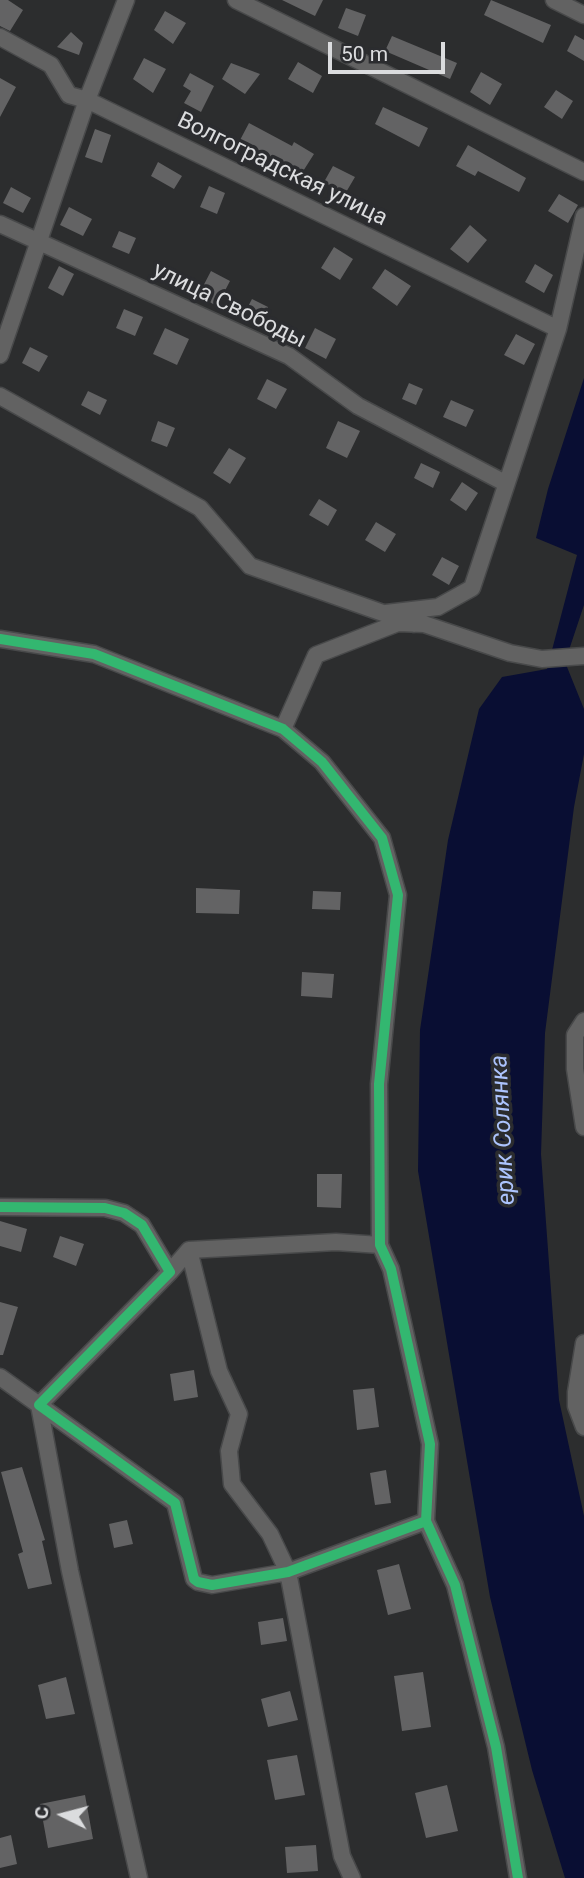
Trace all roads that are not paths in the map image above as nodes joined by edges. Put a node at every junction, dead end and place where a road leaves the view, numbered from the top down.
1 (126, 0) edge
2 (236, 0) edge
3 (554, 0) edge
4 (584, 15) edge
5 (0, 37) edge
6 (87, 100) junction
7 (584, 172) edge
8 (584, 216) edge
9 (0, 223) edge
10 (39, 243) junction
11 (558, 329) junction
12 (0, 355) edge
13 (0, 396) edge
14 (505, 483) junction
15 (386, 613) junction
16 (414, 624) junction
17 (0, 639) edge
18 (584, 656) edge
19 (283, 729) junction
20 (584, 1021) edge
21 (584, 1127) edge
22 (0, 1207) edge
23 (380, 1245) junction
24 (189, 1250) junction
25 (170, 1272) junction
26 (584, 1343) edge
27 (0, 1377) edge
28 (39, 1405) junction
29 (584, 1427) edge
30 (426, 1521) junction
31 (288, 1572) junction
32 (139, 1878) edge
33 (352, 1878) edge
34 (518, 1878) edge

1 - 6 street
2 - 7 street
3 - 4 street
5 - 6 street, Волгоградская улица
6 - 10 street
6 - 11 street, Волгоградская улица
8 - 11 street
9 - 10 street, улица Свободы
10 - 12 street
10 - 14 street, улица Свободы
11 - 14 street
13 - 15 street
14 - 15 street
15 - 16 street
16 - 18 street
16 - 19 street
17 - 19 street
19 - 23 street
20 - 21 street
22 - 25 street
23 - 24 street
23 - 30 street
24 - 25 street
24 - 31 street
25 - 28 street
26 - 29 street
27 - 28 street
28 - 31 street
28 - 32 street
30 - 31 street
30 - 34 street
31 - 33 street

